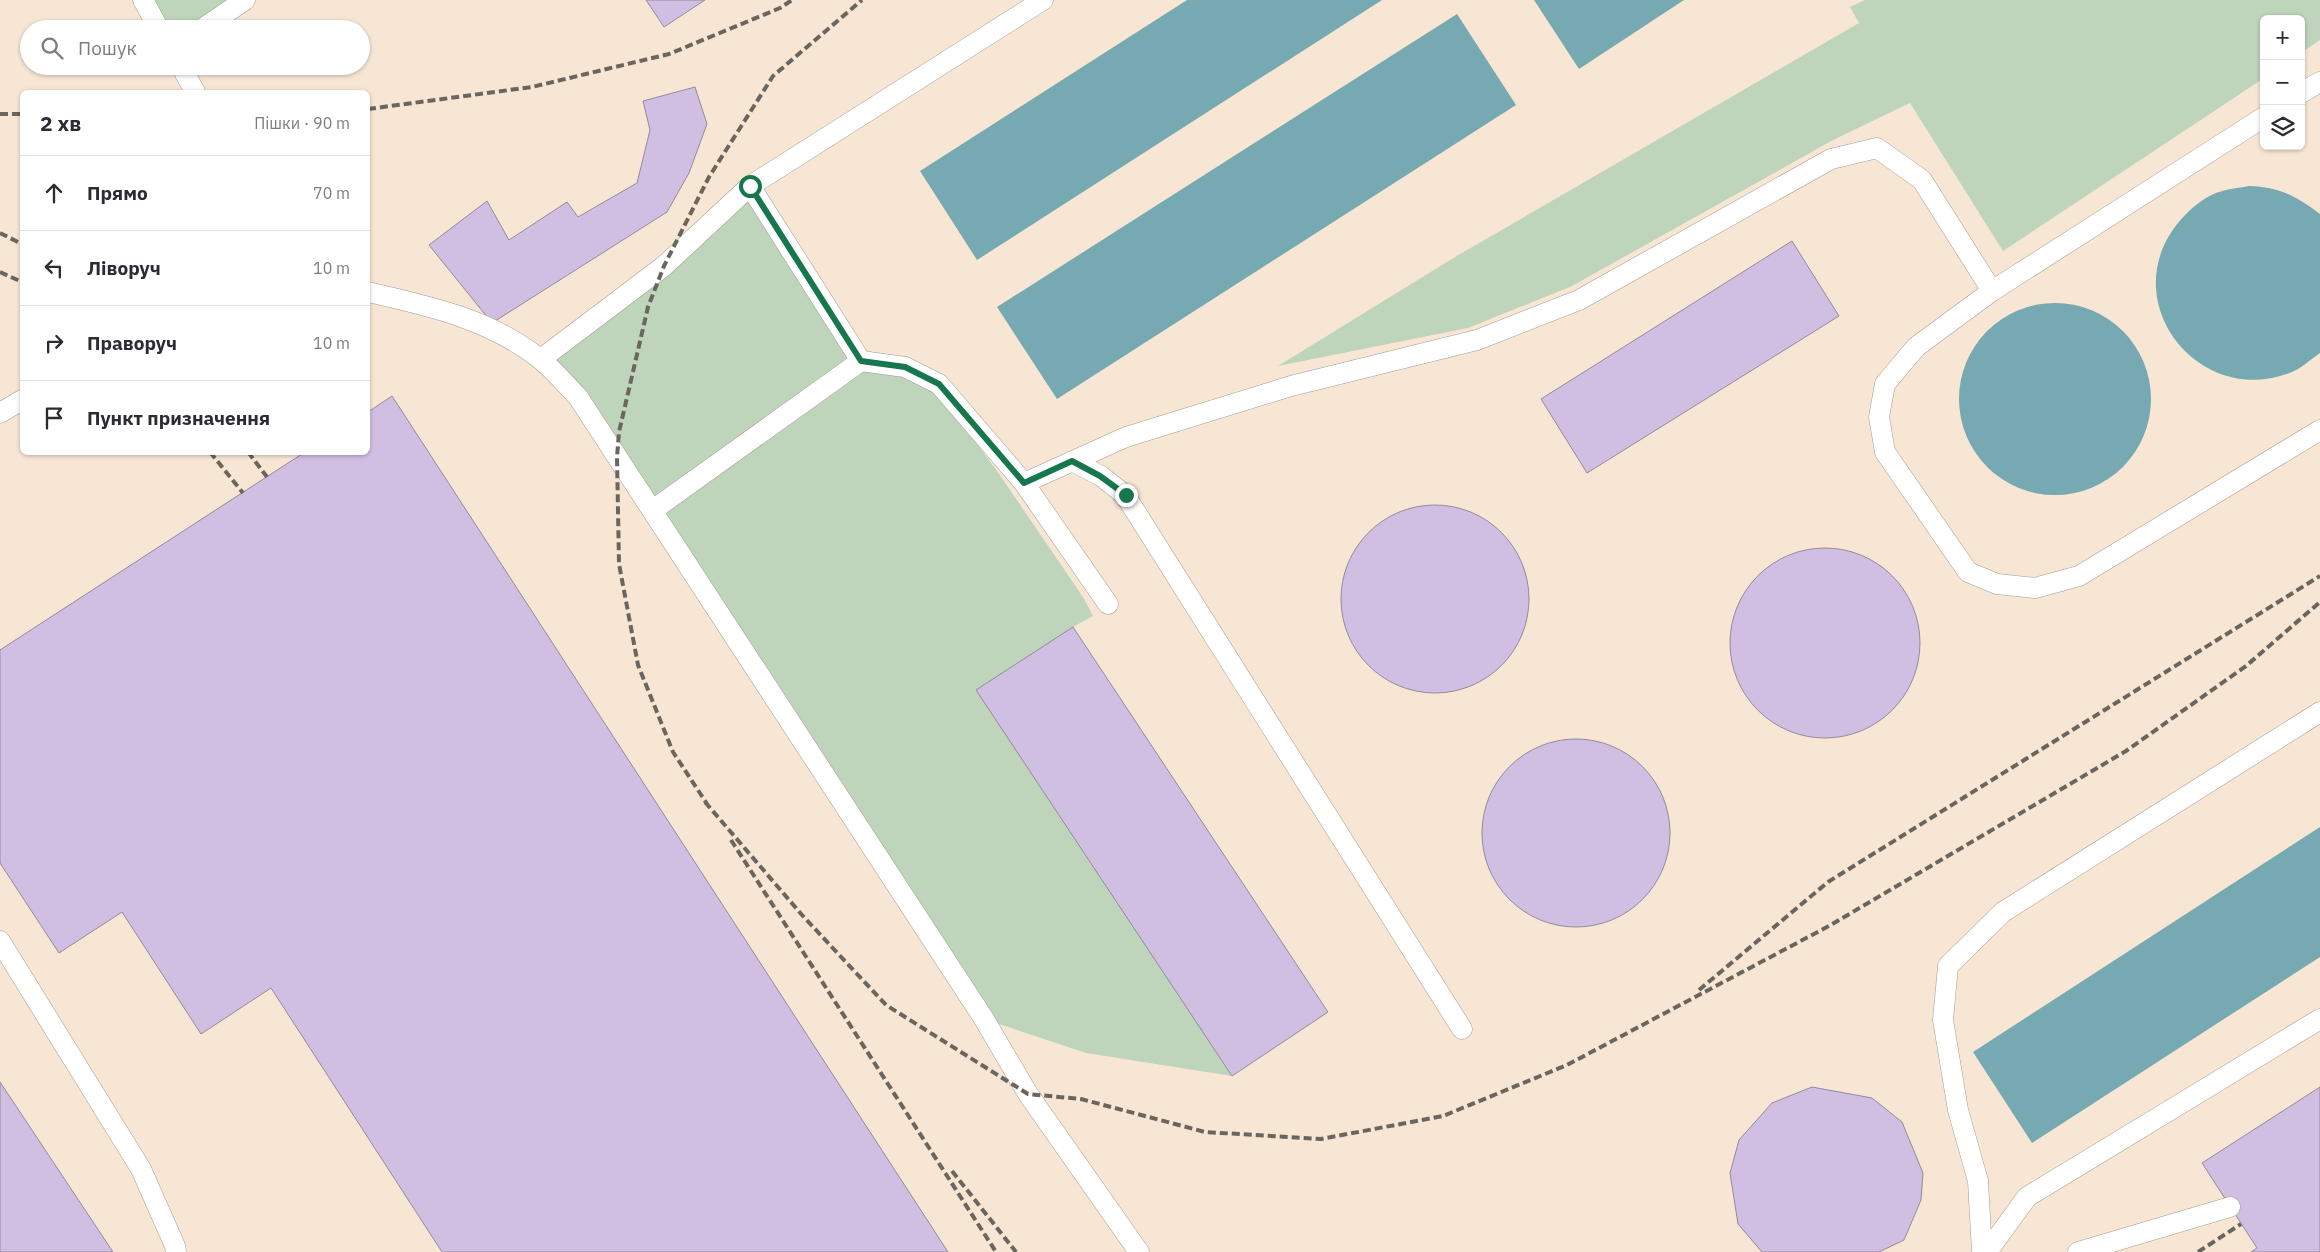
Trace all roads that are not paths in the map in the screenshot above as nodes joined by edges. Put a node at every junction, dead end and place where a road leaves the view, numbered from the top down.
1 (144, 0) edge
2 (245, 0) edge
3 (1043, 0) edge
4 (155, 20) edge
5 (215, 20) edge
6 (186, 75) edge
7 (2320, 82) edge
8 (194, 90) edge
9 (2305, 91) edge
10 (2260, 120) edge
11 (750, 186) junction
12 (1992, 291) junction
13 (370, 292) edge
14 (541, 359) junction
15 (861, 361) junction
16 (20, 401) edge
17 (0, 413) edge
18 (2320, 430) edge
19 (1072, 461) junction
20 (1024, 483) junction
21 (653, 510) junction
22 (1108, 604) dead end
23 (2320, 712) edge
24 (0, 941) edge
25 (2320, 1019) edge
26 (1462, 1029) dead end
27 (2230, 1207) dead end
28 (176, 1252) edge
29 (1139, 1252) edge
30 (1982, 1252) edge
31 (1987, 1252) edge
32 (2078, 1252) edge

1 - 4 lane
2 - 5 lane
3 - 11 lane
6 - 8 lane
7 - 9 lane
10 - 12 lane
11 - 14 lane
11 - 15 lane
12 - 18 lane
12 - 19 lane
13 - 14 lane
14 - 21 lane
15 - 20 lane
15 - 21 lane
16 - 17 lane
19 - 20 lane
19 - 26 lane
20 - 22 lane
21 - 29 lane
23 - 30 lane
24 - 28 lane
25 - 31 lane
27 - 32 lane

